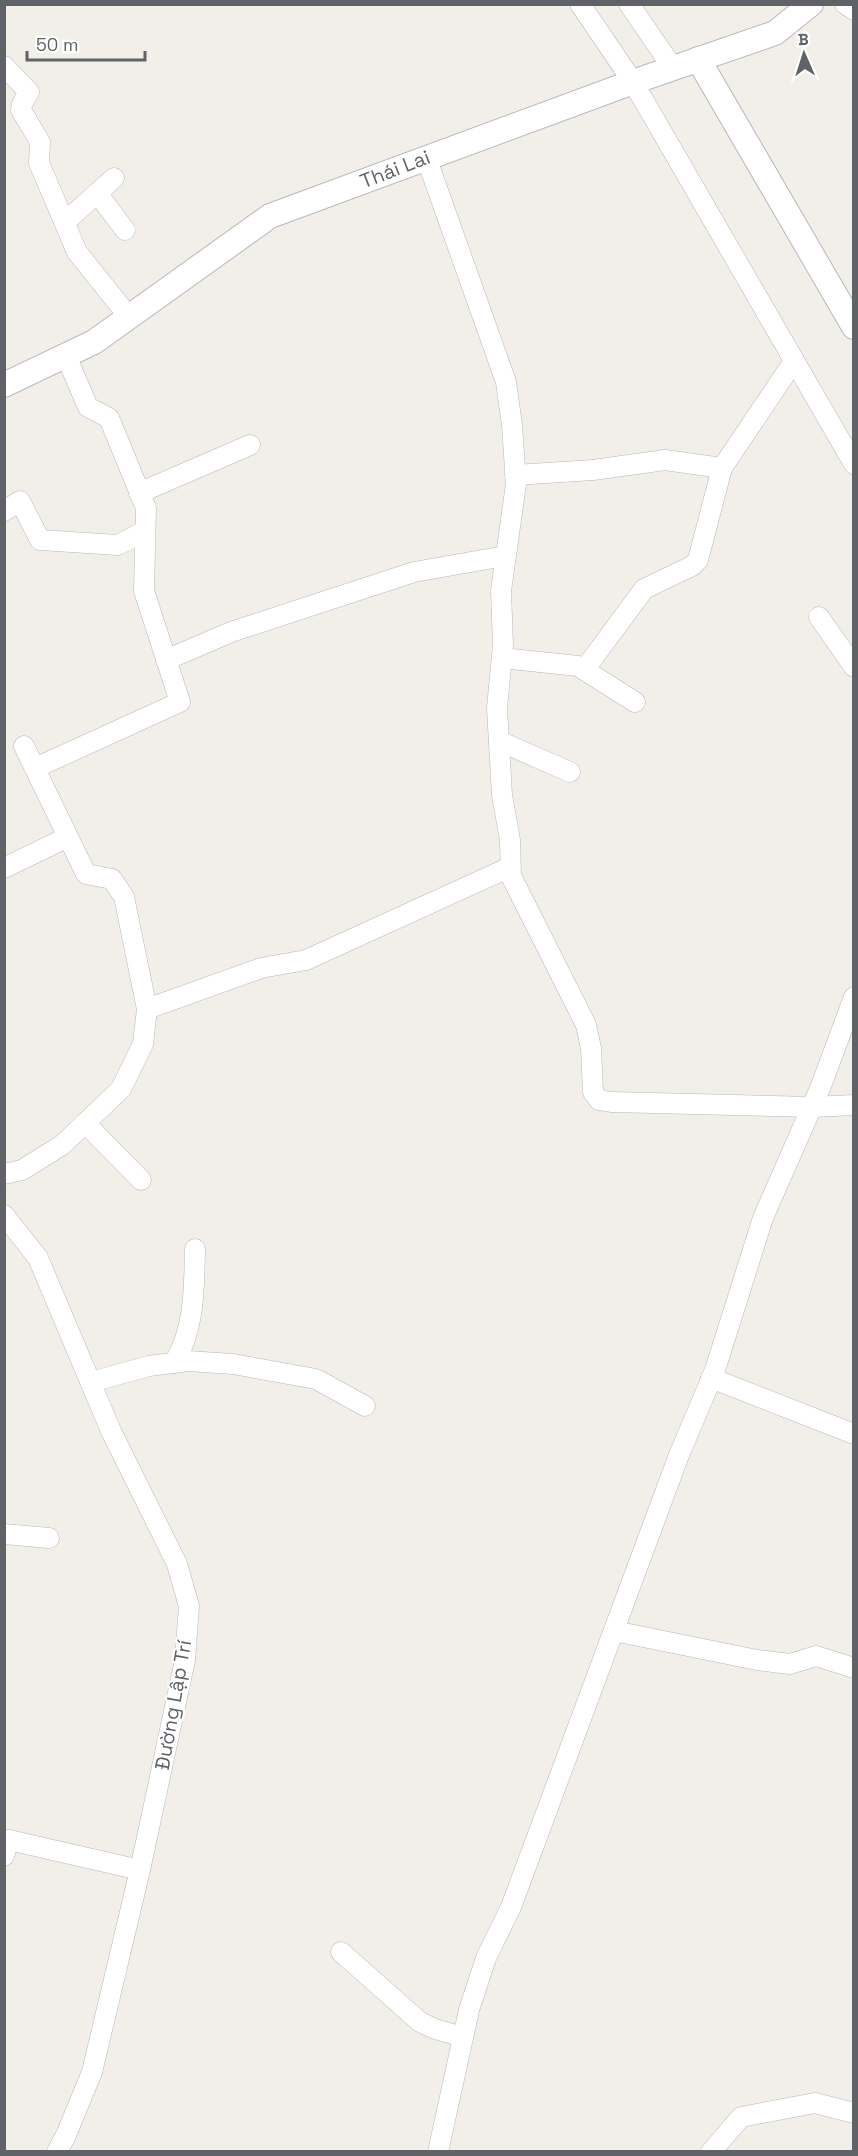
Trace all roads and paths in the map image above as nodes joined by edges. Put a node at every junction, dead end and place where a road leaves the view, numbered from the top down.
1 (580, 4) edge
2 (629, 4) edge
3 (811, 4) edge
4 (845, 4) edge
5 (854, 10) edge
6 (698, 59) junction
7 (4, 66) edge
8 (673, 68) junction
9 (633, 82) junction
10 (426, 157) junction
11 (114, 178) dead end
12 (97, 193) junction
13 (65, 222) junction
14 (125, 230) dead end
15 (129, 316) junction
16 (854, 327) edge
17 (66, 356) junction
18 (794, 361) junction
19 (4, 385) edge
20 (250, 445) dead end
21 (854, 464) edge
22 (722, 468) junction
23 (515, 475) junction
24 (140, 493) junction
25 (4, 510) edge
26 (145, 531) junction
27 (505, 556) junction
28 (819, 617) dead end
29 (502, 658) junction
30 (166, 660) junction
31 (854, 667) edge
32 (585, 669) junction
33 (635, 702) dead end
34 (499, 741) junction
35 (24, 746) dead end
36 (35, 768) junction
37 (570, 772) dead end
38 (68, 837) junction
39 (4, 867) edge
40 (510, 867) junction
41 (854, 997) edge
42 (147, 1009) junction
43 (854, 1105) edge
44 (812, 1107) junction
45 (85, 1123) junction
46 (4, 1174) edge
47 (141, 1180) dead end
48 (4, 1215) edge
49 (195, 1250) dead end
50 (174, 1363) junction
51 (711, 1378) junction
52 (91, 1382) junction
53 (365, 1406) dead end
54 (854, 1434) edge
55 (4, 1534) edge
56 (50, 1538) dead end
57 (614, 1631) junction
58 (854, 1668) edge
59 (4, 1856) edge
60 (140, 1870) junction
61 (341, 1952) dead end
62 (463, 2037) junction
63 (854, 2113) edge
64 (57, 2151) edge
65 (438, 2151) edge
66 (711, 2151) edge

1 - 9 street
2 - 8 street
3 - 6 street, Thái Lai
4 - 5 street
6 - 8 street, Thái Lai
6 - 16 street
7 - 13 street
8 - 9 street, Thái Lai
9 - 10 street, Thái Lai
9 - 18 street
10 - 15 street, Thái Lai
10 - 23 street
11 - 12 street
12 - 13 street
12 - 14 street
13 - 15 street
15 - 17 street, Thái Lai
17 - 19 street, Thái Lai
17 - 24 street
18 - 21 street
18 - 22 street
20 - 24 street
22 - 23 street
22 - 32 street
23 - 27 street
24 - 26 street
25 - 26 street
26 - 30 street
27 - 29 street
27 - 30 street
28 - 31 street
29 - 32 street
29 - 34 street
30 - 36 street
32 - 33 street
34 - 37 street
34 - 40 street
35 - 36 street
36 - 38 street
38 - 39 street
38 - 42 street
40 - 42 street
40 - 44 street
41 - 44 street
42 - 45 street
43 - 44 street
44 - 51 street
45 - 46 street
45 - 47 street
48 - 52 street, Đường Lập Trí
49 - 50 street
50 - 52 street
50 - 53 street
51 - 54 street
51 - 57 street
52 - 60 street, Đường Lập Trí
55 - 56 street
57 - 58 street
57 - 62 street
59 - 60 street
60 - 64 street, Đường Lập Trí
61 - 62 street
62 - 65 street
63 - 66 street

